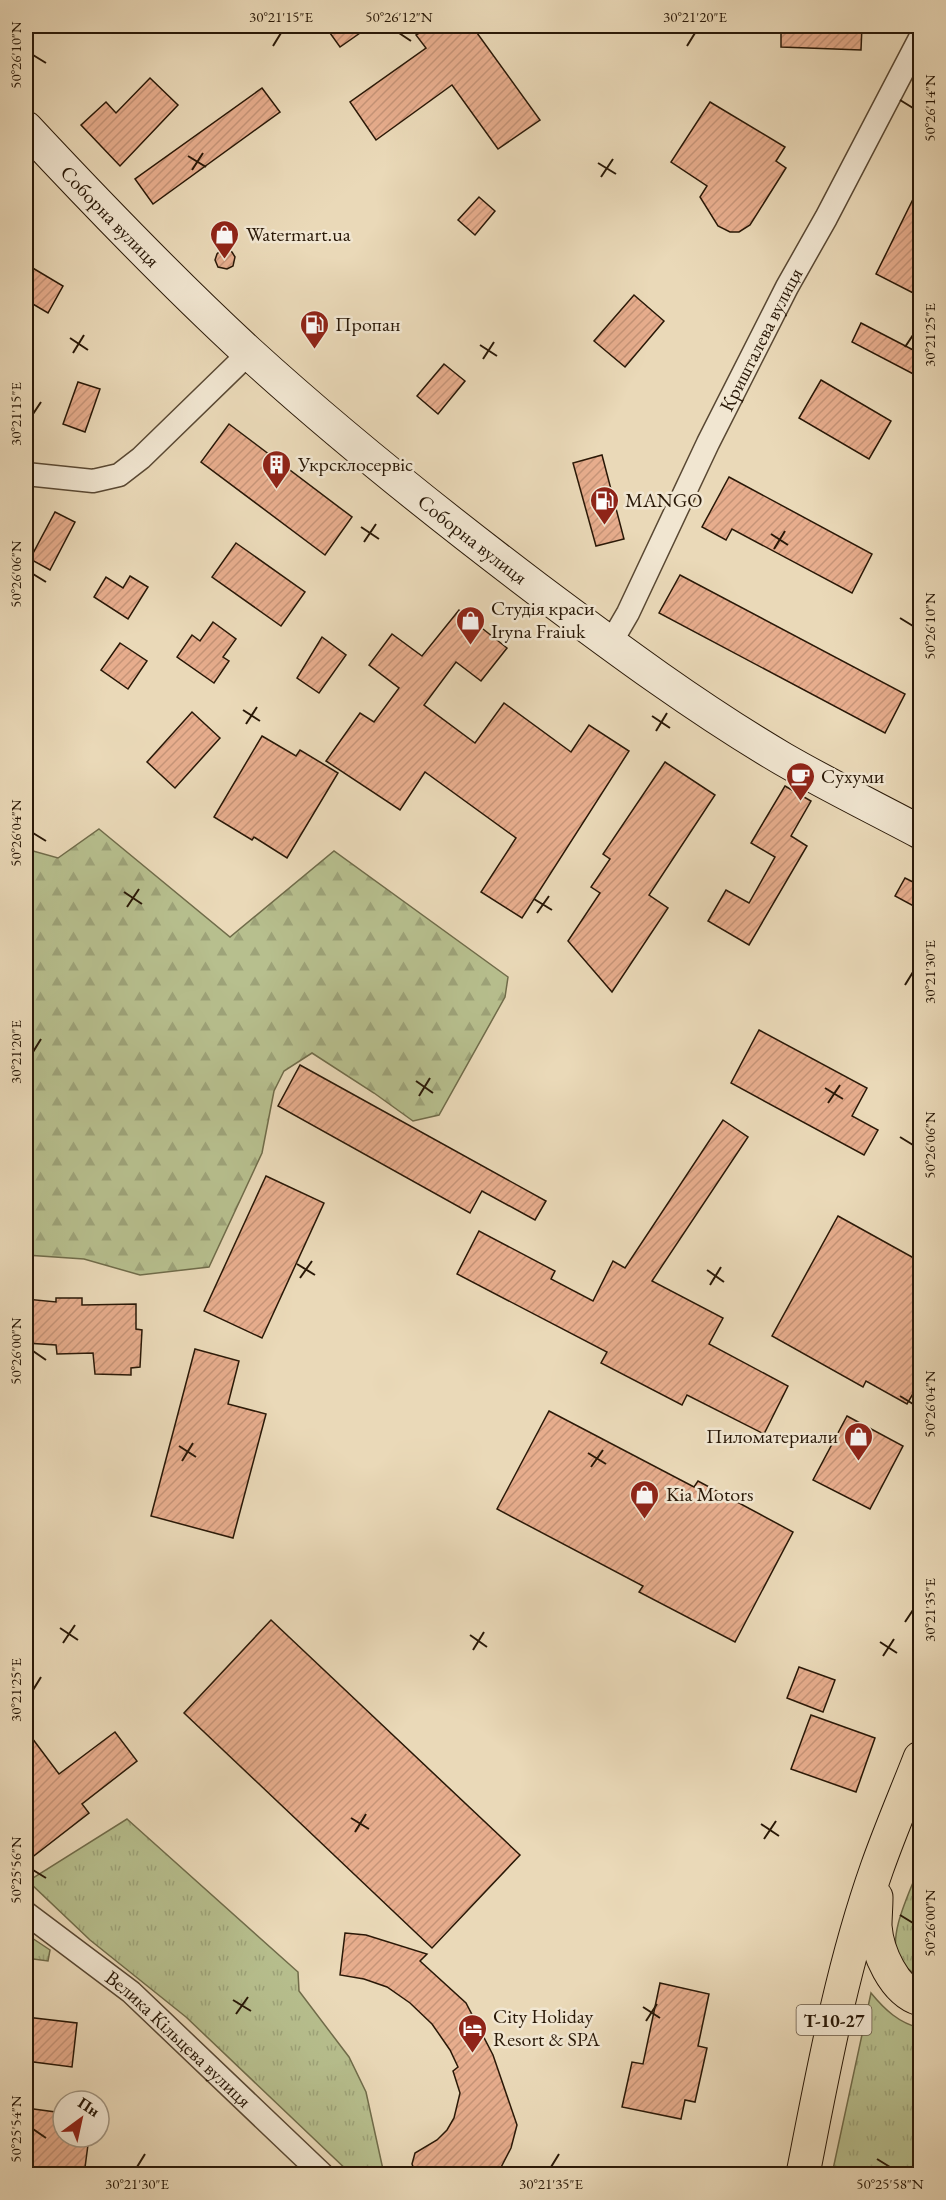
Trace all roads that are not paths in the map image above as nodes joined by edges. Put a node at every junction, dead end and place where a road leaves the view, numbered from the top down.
1 (921, 38) edge
2 (26, 128) edge
3 (249, 353) junction
4 (26, 474) edge
5 (610, 644) junction
6 (921, 832) edge
7 (921, 1758) edge
8 (877, 1869) junction
9 (26, 1913) edge
10 (921, 1999) edge
11 (322, 2175) edge
12 (803, 2175) edge

1 - 5 street, Кришталева вулиця
2 - 3 main road, Соборна вулиця
3 - 4 street
3 - 5 main road, Соборна вулиця
5 - 6 main road, Соборна вулиця
7 - 8 highway, Т-10-27
8 - 10 highway
8 - 12 highway, Т-10-27
9 - 11 street, Велика Кільцева вулиця

